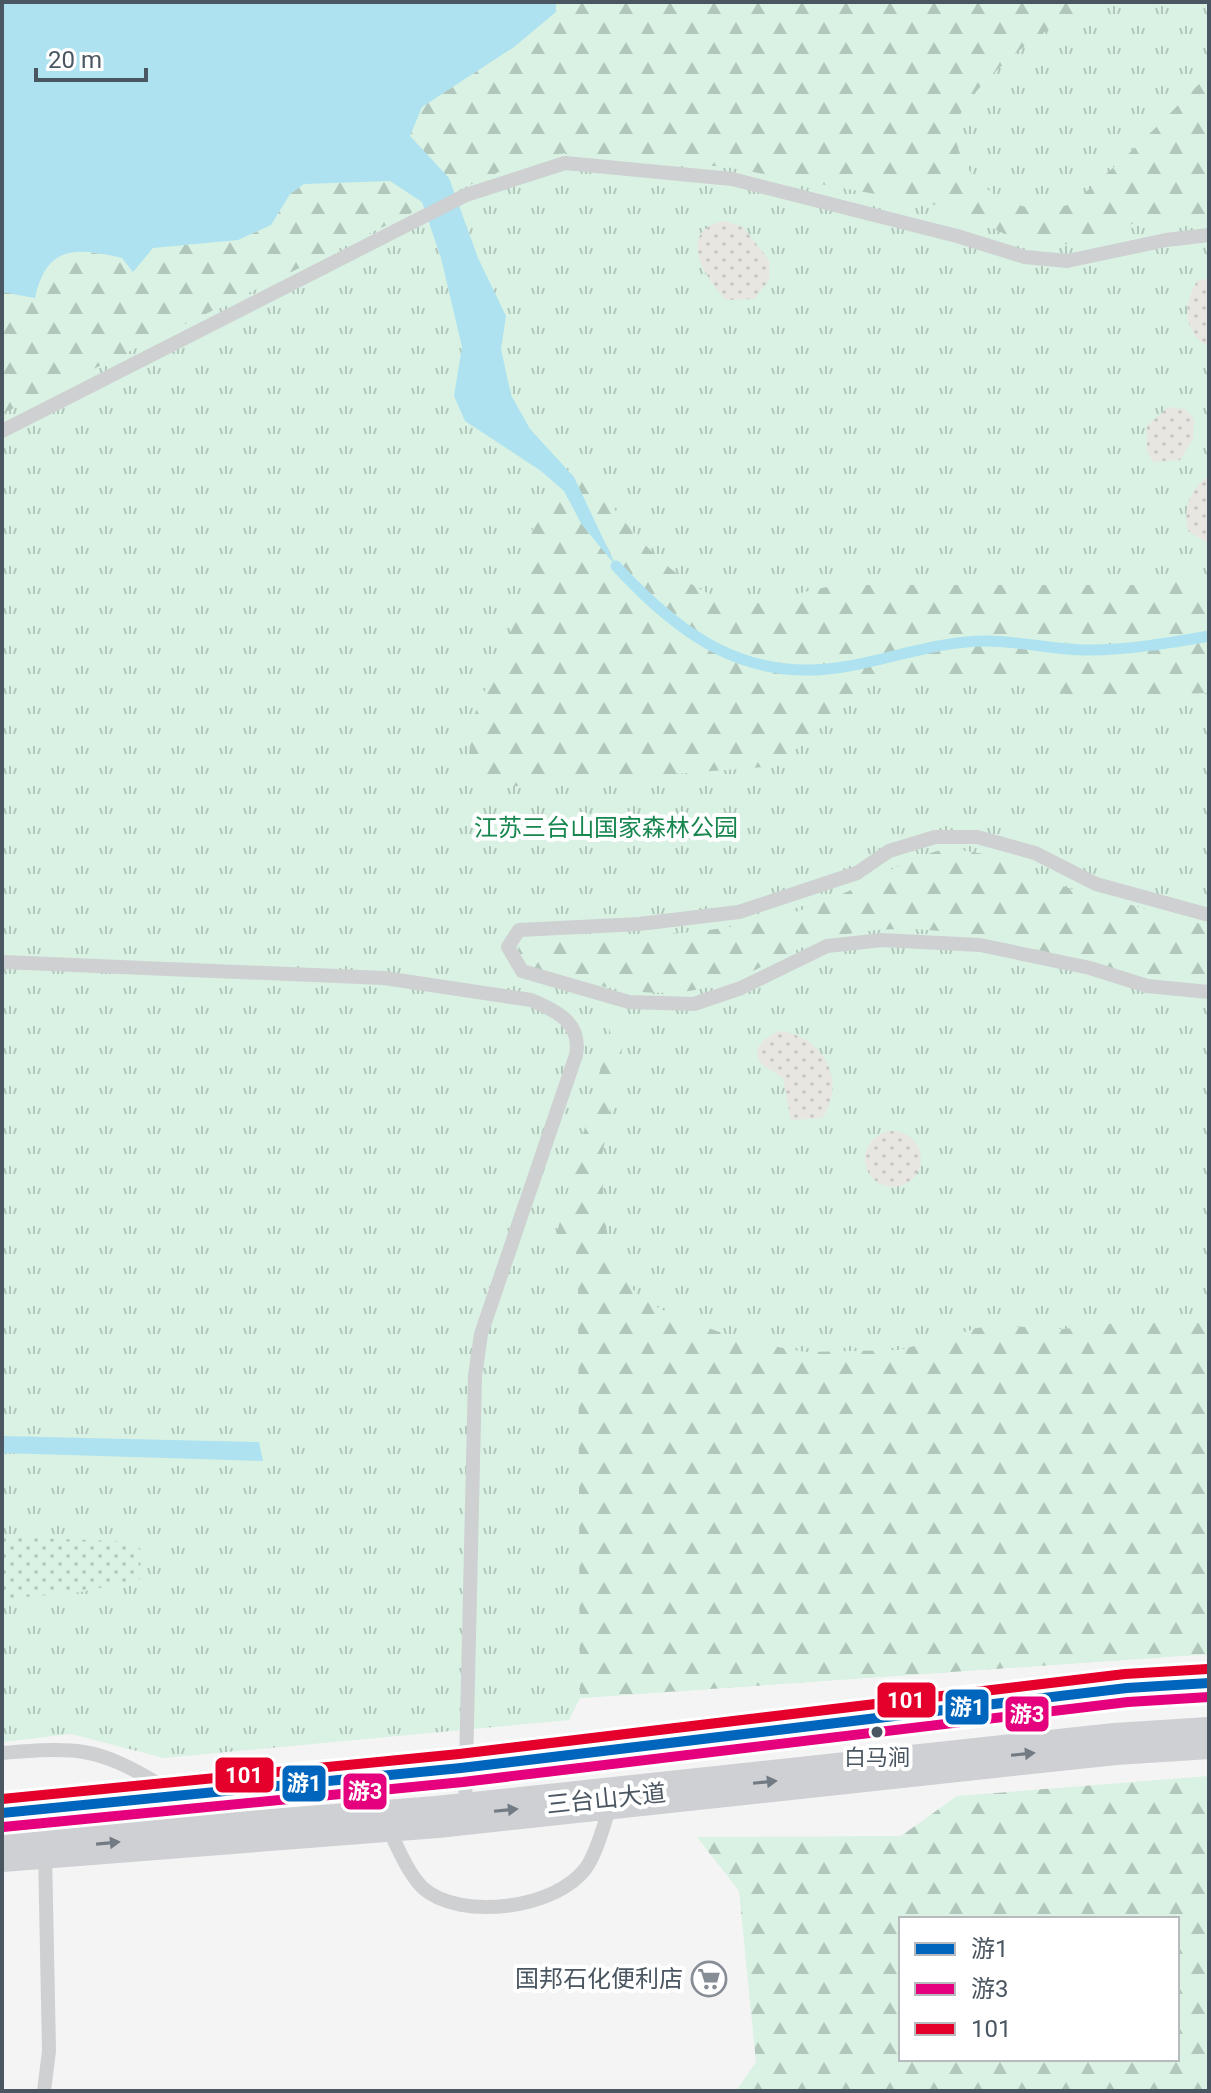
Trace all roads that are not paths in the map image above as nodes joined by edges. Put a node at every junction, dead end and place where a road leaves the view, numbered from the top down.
1 (1209, 235) edge
2 (2, 431) edge
3 (1209, 915) edge
4 (2, 962) edge
5 (1209, 992) edge
6 (1209, 1683) edge
7 (1209, 1738) edge
8 (2, 1753) edge
9 (465, 1767) junction
10 (180, 1797) junction
11 (614, 1798) junction
12 (2, 1813) edge
13 (465, 1814) junction
14 (383, 1821) junction
15 (45, 1848) junction
16 (2, 1851) edge
17 (44, 2091) edge

1 - 2 lane
3 - 5 lane
4 - 9 lane
6 - 9 main road, 三台山大道
11 -> 7 main road, 三台山大道
8 - 10 lane
9 - 10 main road, 三台山大道
9 - 13 lane
10 - 12 main road, 三台山大道
13 -> 11 main road, 三台山大道
11 - 14 lane
13 - 14 main road, 三台山大道
15 -> 14 main road, 三台山大道
15 - 16 main road, 三台山大道
15 - 17 lane

